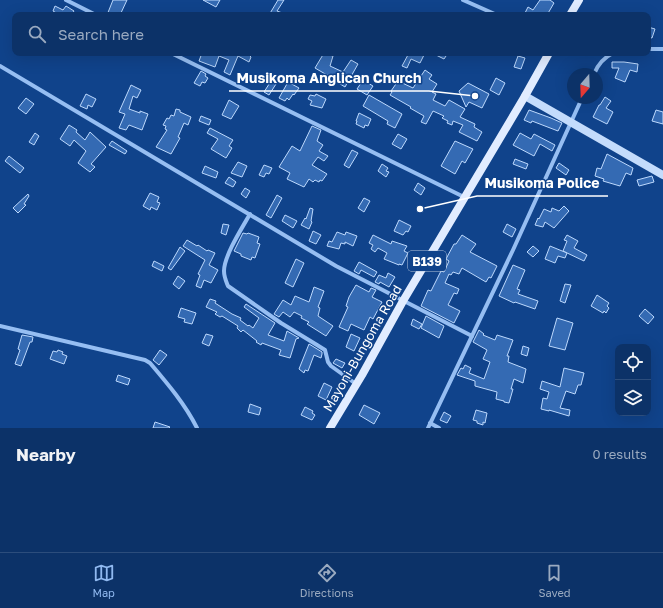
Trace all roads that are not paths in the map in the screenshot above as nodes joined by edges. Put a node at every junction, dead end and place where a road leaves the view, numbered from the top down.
1 (66, 0) edge
2 (463, 0) edge
3 (579, 0) edge
4 (90, 12) edge
5 (490, 12) edge
6 (572, 12) edge
7 (651, 49) edge
8 (663, 49) edge
9 (177, 56) edge
10 (546, 56) edge
11 (606, 56) edge
12 (0, 66) edge
13 (597, 68) edge
14 (525, 96) junction
15 (579, 104) edge
16 (571, 122) junction
17 (663, 175) edge
18 (464, 197) junction
19 (250, 214) junction
20 (403, 301) junction
21 (0, 326) edge
22 (472, 336) junction
23 (356, 384) junction
24 (430, 423) junction
25 (197, 428) edge
26 (330, 428) edge
27 (428, 428) edge
28 (439, 428) edge

1 - 4 street
2 - 5 street
3 - 6 main road
7 - 8 street
9 - 18 street
10 - 14 main road, Mayoni-Bungoma Road / B139
11 - 13 street
12 - 19 street
14 - 16 street
14 - 18 main road, Mayoni-Bungoma Road / B139
15 - 16 street
16 - 17 street
16 - 22 street
18 - 20 main road, Mayoni-Bungoma Road / B139
19 - 20 street
19 - 23 street
20 - 22 street
20 - 23 main road, Mayoni-Bungoma Road / B139
21 - 25 street
22 - 24 street
23 - 26 main road, Mayoni-Bungoma Road / B139
24 - 27 street
24 - 28 street

